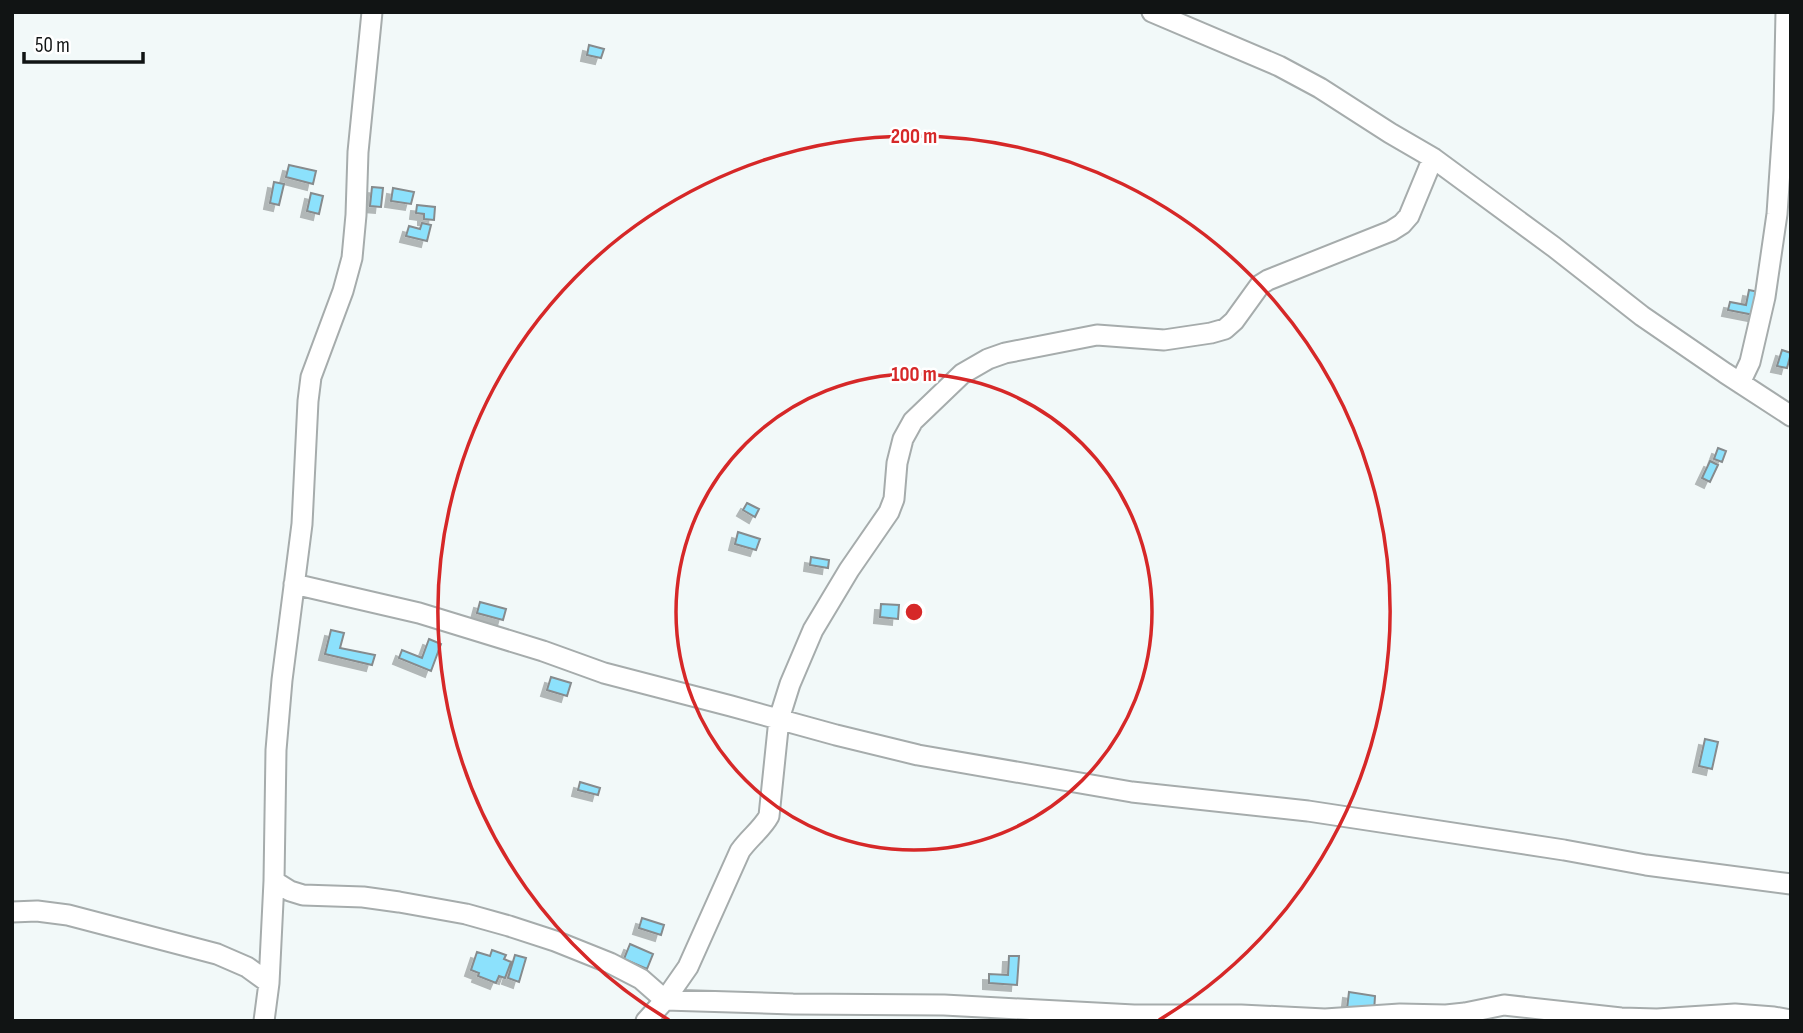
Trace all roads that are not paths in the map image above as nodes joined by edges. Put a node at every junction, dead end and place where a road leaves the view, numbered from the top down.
1 (372, 12) edge
2 (1152, 12) edge
3 (1786, 12) edge
4 (1433, 158) junction
5 (1740, 383) junction
6 (1791, 416) edge
7 (294, 584) junction
8 (779, 719) junction
9 (274, 881) junction
10 (1791, 884) edge
11 (12, 912) edge
12 (269, 983) junction
13 (665, 1000) junction
14 (953, 1013) edge
15 (1791, 1020) edge
16 (264, 1021) edge
17 (646, 1021) edge

1 - 7 street
2 - 4 street
3 - 5 street
4 - 5 street
4 - 8 street
5 - 6 street
7 - 8 street
7 - 9 street
8 - 10 street
8 - 13 street
9 - 12 street
9 - 13 street
11 - 12 street
12 - 16 street
13 - 14 street
13 - 17 street
14 - 15 street

